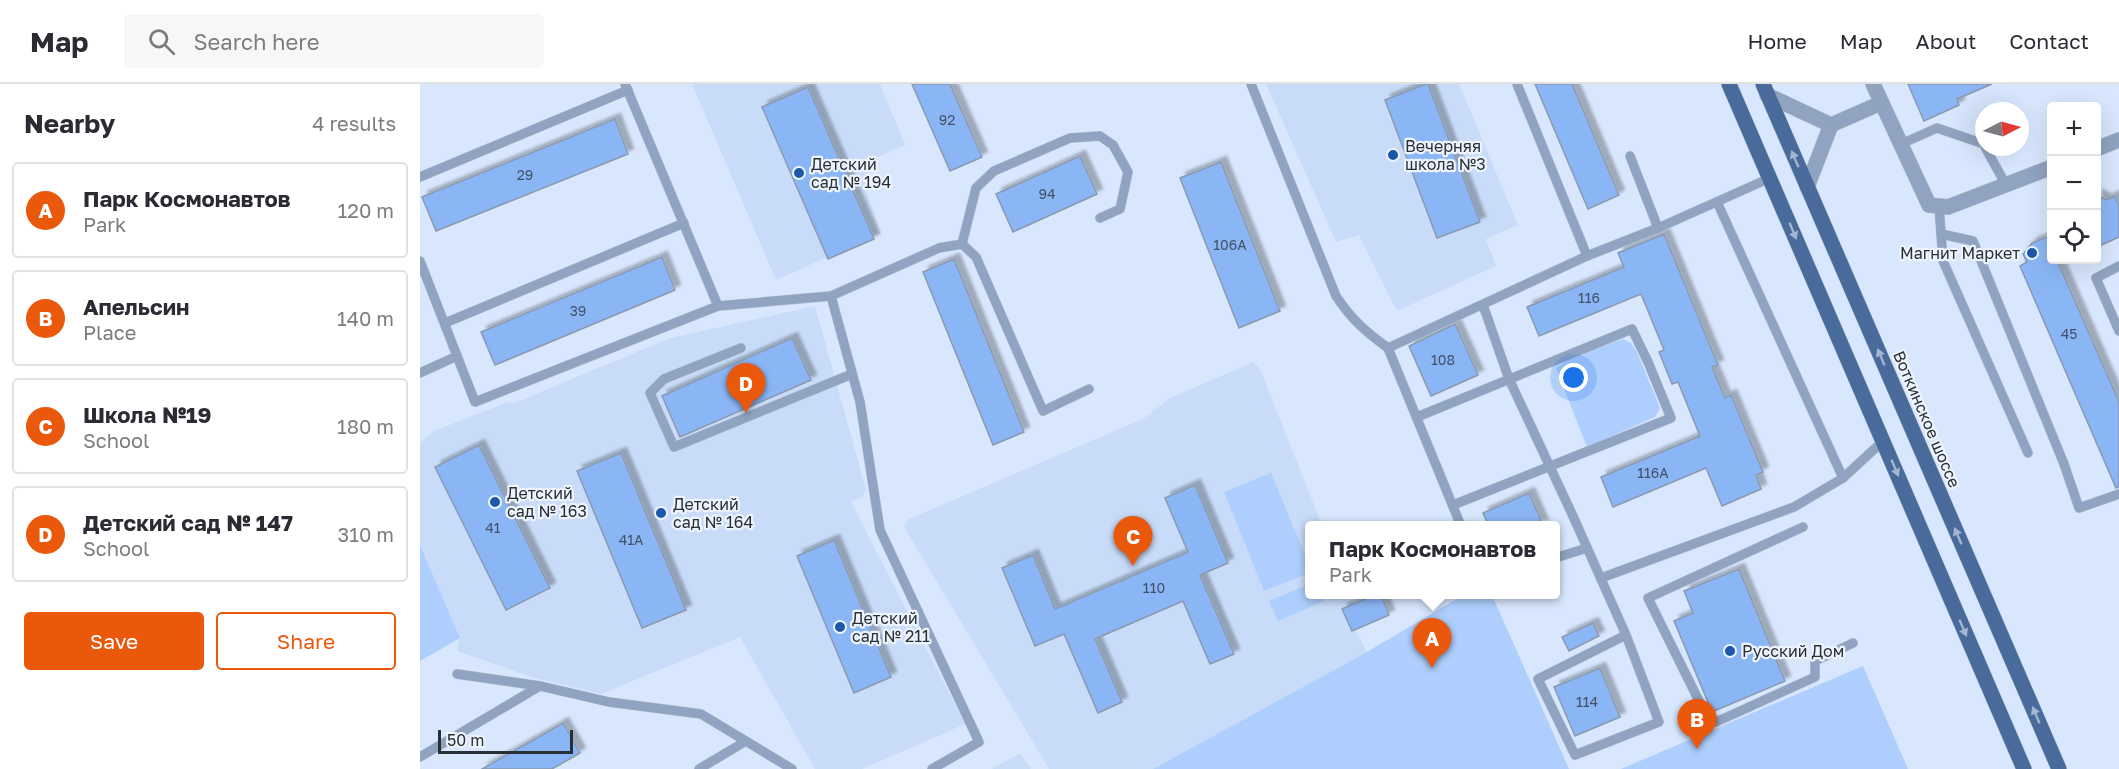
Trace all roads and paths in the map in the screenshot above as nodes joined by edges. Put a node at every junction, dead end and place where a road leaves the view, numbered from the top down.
1 (1251, 84) edge
2 (1517, 84) edge
3 (1729, 84) edge
4 (1873, 84) edge
5 (627, 87) edge
6 (1765, 89) edge
7 (1881, 103) junction
8 (1831, 125) junction
9 (1975, 142) edge
10 (2118, 143) edge
11 (1901, 144) junction
12 (2101, 148) edge
13 (1630, 156) dead end
14 (1990, 156) edge
15 (2047, 169) edge
16 (420, 177) edge
17 (1770, 178) junction
18 (2006, 185) junction
19 (1807, 187) junction
20 (1717, 202) junction
21 (1939, 206) junction
22 (1100, 218) dead end
23 (684, 224) junction
24 (1658, 228) junction
25 (1941, 234) junction
26 (962, 244) junction
27 (1587, 256) junction
28 (420, 261) edge
29 (2118, 270) edge
30 (424, 281) edge
31 (831, 296) junction
32 (1483, 305) junction
33 (718, 306) junction
34 (445, 323) junction
35 (2119, 331) edge
36 (741, 348) dead end
37 (1388, 348) junction
38 (457, 356) junction
39 (420, 373) edge
40 (852, 374) junction
41 (1509, 379) junction
42 (1089, 389) dead end
43 (1417, 417) junction
44 (1883, 441) junction
45 (2028, 453) dead end
46 (1550, 466) junction
47 (1843, 478) junction
48 (2119, 494) edge
49 (1453, 505) junction
50 (1459, 521) edge
51 (1803, 527) dead end
52 (1587, 548) junction
53 (1560, 556) edge
54 (1601, 578) junction
55 (1626, 635) junction
56 (1853, 643) dead end
57 (458, 674) dead end
58 (540, 686) junction
59 (746, 741) junction
60 (420, 757) edge
61 (699, 769) edge
62 (792, 769) edge
63 (932, 769) edge
64 (2024, 769) edge
65 (2059, 769) edge

1 - 37 lane
2 - 27 lane
3 - 17 main road
4 - 7 street
5 - 16 lane
5 - 23 lane
6 - 8 street
19 -> 6 main road, Воткинское шоссе
7 - 8 street
7 - 11 street
8 - 19 street
9 - 11 lane
10 - 12 street
11 - 21 street
13 - 24 lane
14 - 18 lane
15 - 18 street
17 - 20 lane
17 -> 44 main road
18 - 21 street
65 -> 19 main road, Воткинское шоссе
20 - 24 lane
20 - 47 lane
21 - 25 lane
22 - 26 lane
23 - 33 lane
23 - 34 lane
24 - 27 lane
25 - 45 lane
25 - 48 lane
26 - 31 lane
26 - 42 lane
27 - 32 lane
28 - 30 lane
29 - 35 lane
30 - 34 lane
31 - 33 lane
31 - 40 lane
32 - 37 lane
32 - 41 lane
33 - 38 lane
34 - 38 lane
36 - 40 lane
37 - 43 lane
38 - 39 lane
40 - 63 lane
41 - 43 lane
41 - 46 lane
41 - 46 lane
43 - 49 lane
44 - 47 lane
44 -> 64 main road
46 - 49 lane
46 - 52 lane
47 - 54 lane
49 - 50 lane
51 - 56 lane
52 - 53 lane
52 - 54 lane
54 - 55 lane
55 - 55 lane
57 - 58 lane
58 - 59 lane
58 - 60 lane
59 - 61 lane
59 - 62 lane

